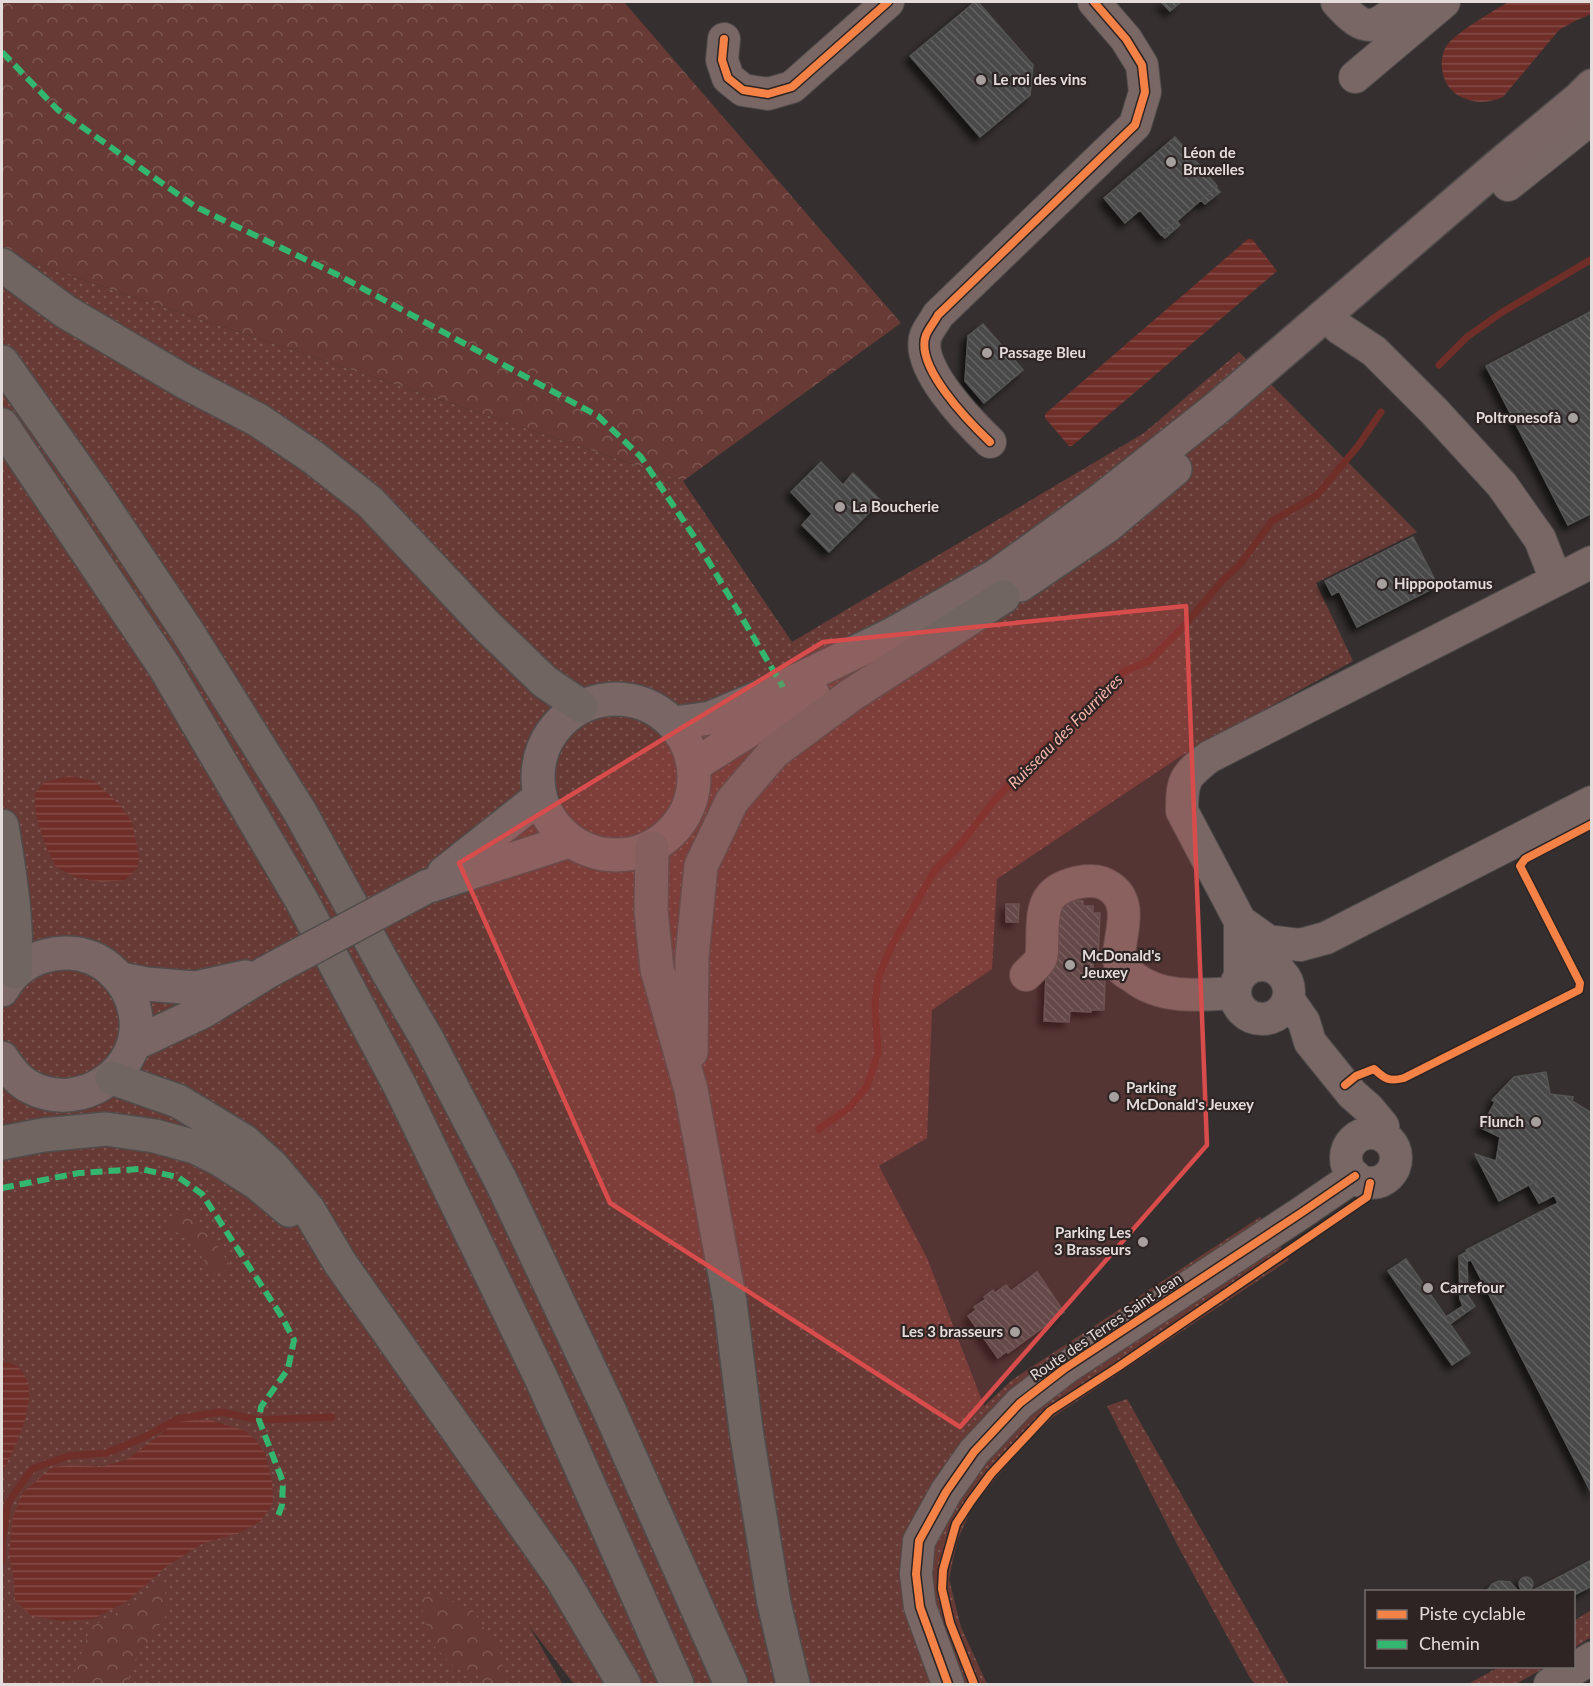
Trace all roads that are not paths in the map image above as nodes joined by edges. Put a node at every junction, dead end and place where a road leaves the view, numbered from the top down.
1 (888, 2) edge
2 (1094, 2) edge
3 (1337, 2) edge
4 (1406, 2) edge
5 (1444, 2) edge
6 (724, 39) dead end
7 (1355, 77) dead end
8 (1592, 86) edge
9 (1592, 108) edge
10 (1592, 117) edge
11 (1508, 185) junction
12 (2, 265) edge
13 (1339, 328) junction
14 (2, 362) edge
15 (2, 425) edge
16 (990, 442) dead end
17 (1592, 562) edge
18 (1556, 580) junction
19 (1003, 597) junction
20 (581, 706) junction
21 (675, 723) junction
22 (694, 765) junction
23 (540, 797) junction
24 (1592, 802) edge
25 (2, 826) edge
26 (569, 841) junction
27 (652, 848) junction
28 (426, 887) junction
29 (1240, 921) junction
30 (1326, 938) junction
31 (267, 972) junction
32 (1026, 975) dead end
33 (121, 979) junction
34 (8, 981) edge
35 (1238, 984) junction
36 (1282, 1003) junction
37 (134, 1044) junction
38 (5, 1069) edge
39 (112, 1078) junction
40 (691, 1090) junction
41 (1371, 1136) junction
42 (2, 1143) edge
43 (1355, 1176) junction
44 (340, 1263) junction
45 (1592, 1658) edge
46 (624, 1684) edge
47 (677, 1684) edge
48 (731, 1684) edge
49 (794, 1684) edge
50 (948, 1684) edge
51 (1550, 1684) edge

1 - 6 street
2 - 16 street
3 - 4 street
5 - 7 street
8 - 21 main road
9 - 11 main road
10 - 11 street
11 - 13 main road
12 - 20 highway
13 - 18 street
13 - 19 main road
14 - 48 highway
15 - 47 highway
17 - 18 street
18 - 29 street
19 - 22 main road
19 - 40 highway
20 - 21 main road
20 - 23 main road
21 - 22 main road
22 - 27 main road
23 - 26 main road
23 - 28 main road
24 - 30 street
25 - 34 highway
26 - 27 main road
26 - 28 main road
27 - 40 highway
28 - 31 main road, bridge
29 - 30 street
29 - 35 street
30 - 36 street
31 - 33 main road
31 - 37 main road
32 - 35 street
33 - 34 main road
33 - 37 main road
35 - 36 street
35 - 36 street
36 - 41 street
37 - 39 main road
38 - 39 main road
39 - 44 highway
40 - 49 highway
41 - 43 street
41 - 43 street
42 - 44 highway
43 - 50 street, Route des Terres Saint Jean
44 - 46 highway
45 - 51 street

